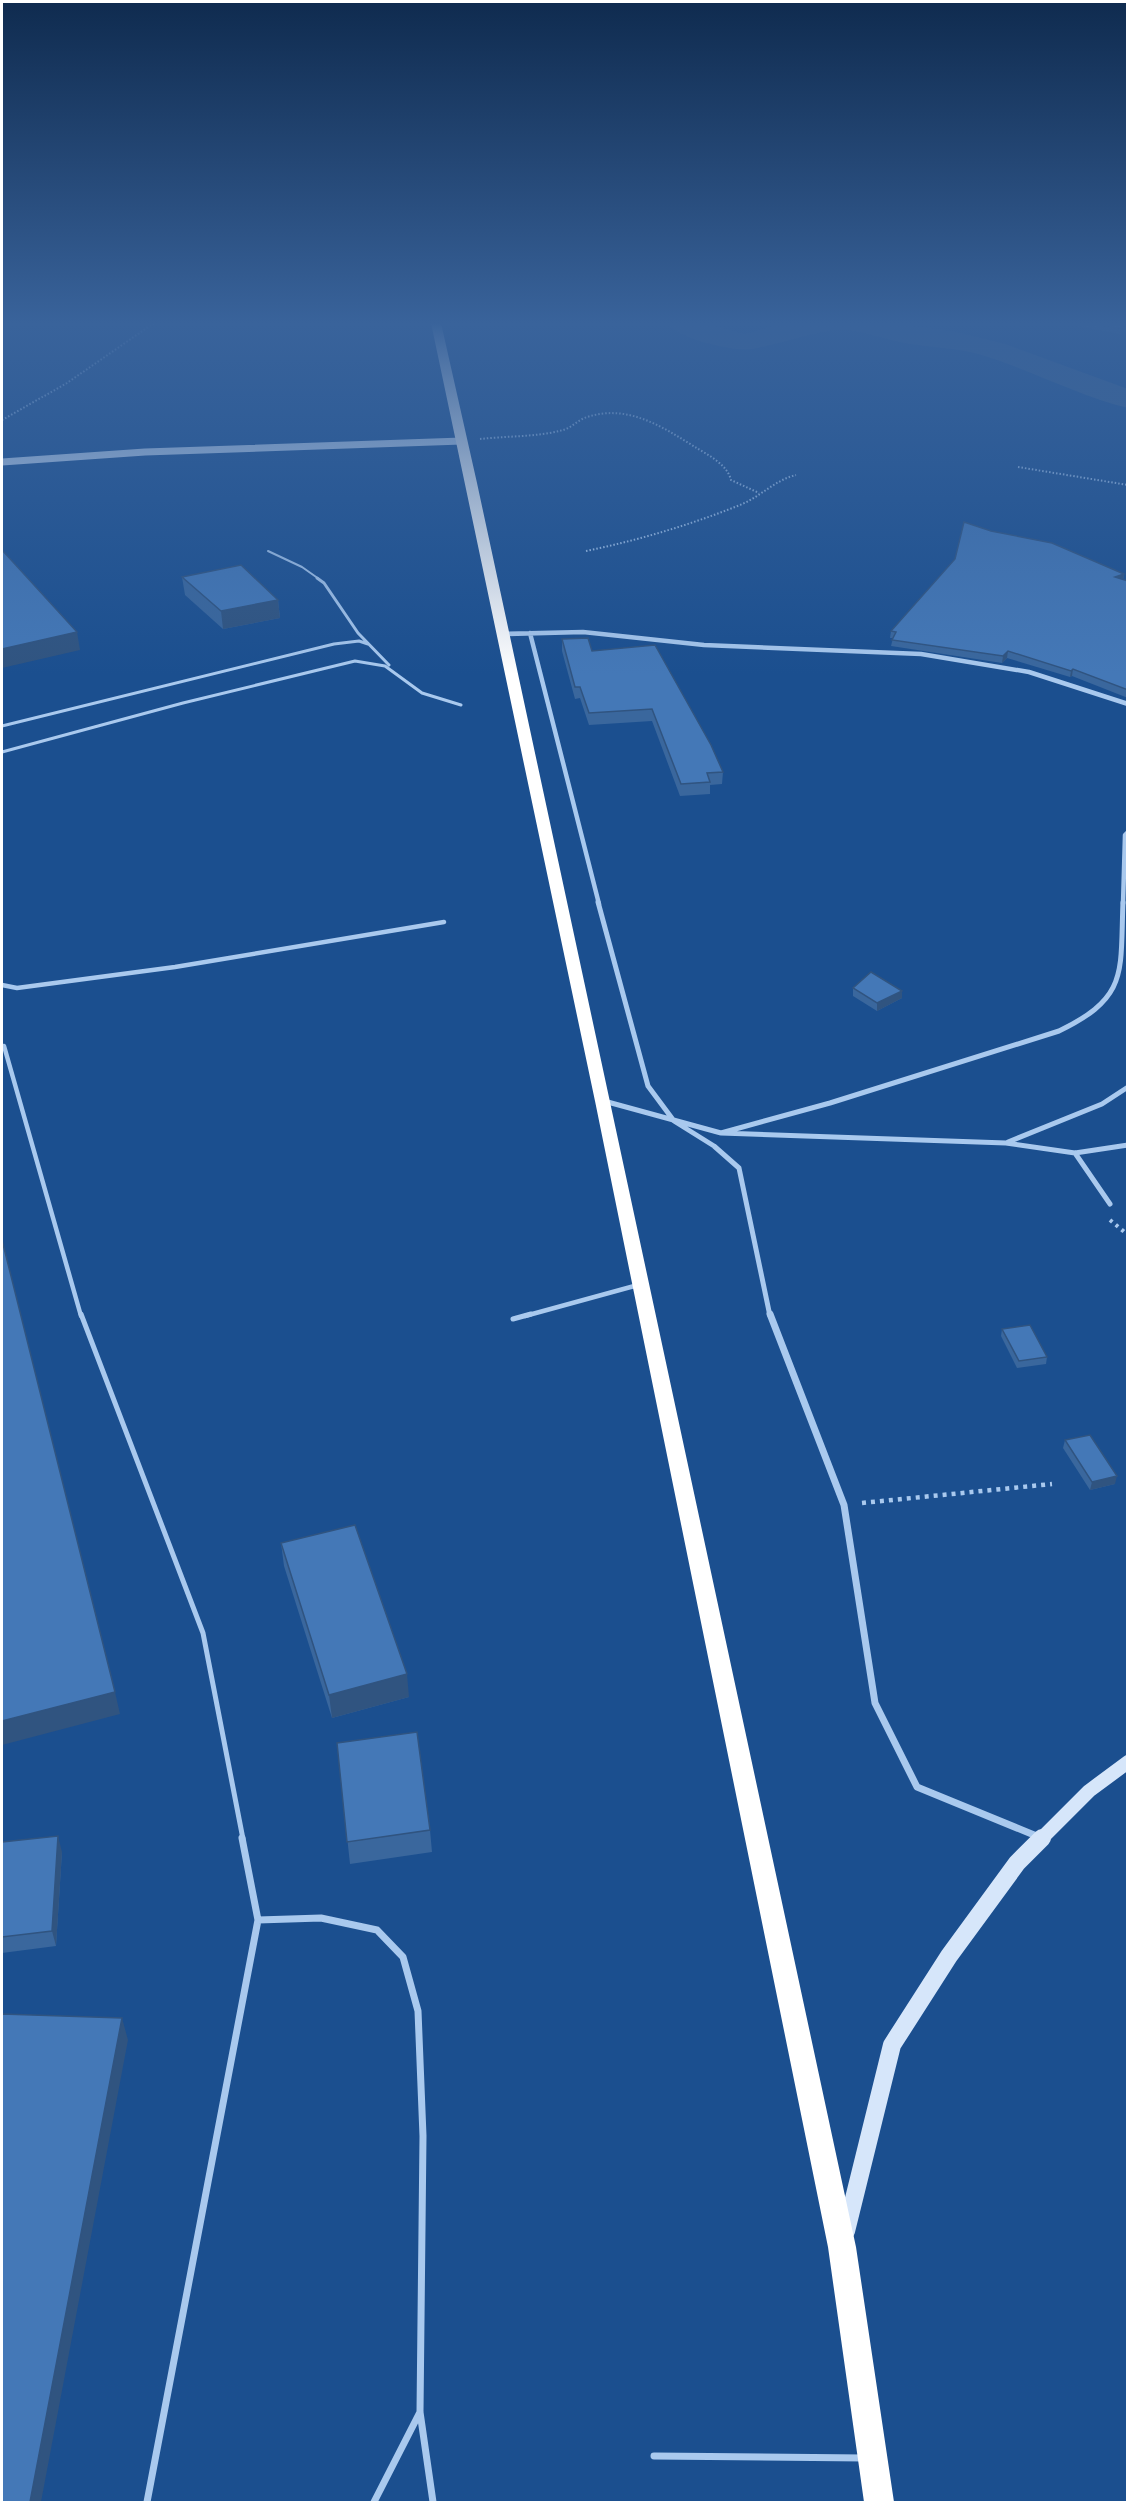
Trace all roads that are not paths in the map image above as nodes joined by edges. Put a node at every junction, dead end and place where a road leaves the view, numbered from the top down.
1 (462, 441) joint
2 (2, 462) edge
3 (268, 551) dead end
4 (530, 633) junction
5 (503, 634) junction
6 (368, 644) junction
7 (390, 667) junction
8 (1128, 704) edge
9 (462, 705) dead end
10 (2, 726) edge
11 (2, 752) edge
12 (1128, 831) edge
13 (444, 922) dead end
14 (2, 985) edge
15 (4, 1046) dead end
16 (1128, 1088) edge
17 (603, 1101) junction
18 (674, 1121) junction
19 (721, 1133) junction
20 (1006, 1143) junction
21 (1128, 1145) edge
22 (1075, 1153) junction
23 (1110, 1204) dead end
24 (641, 1284) junction
25 (513, 1319) dead end
26 (1128, 1762) edge
27 (1042, 1838) junction
28 (258, 1920) junction
29 (842, 2247) junction
30 (420, 2412) junction
31 (654, 2456) dead end
32 (873, 2458) junction
33 (147, 2502) edge
34 (375, 2502) edge
35 (433, 2502) edge
36 (879, 2502) edge

1 - 2 street
1 - 5 highway
3 - 6 lane
4 - 5 street
4 - 8 street
4 - 18 street
5 - 17 highway
6 - 7 lane
6 - 10 lane
7 - 9 lane
7 - 11 lane
12 - 19 street
13 - 14 lane
15 - 28 lane
16 - 20 street
17 - 18 street
17 - 24 highway
18 - 19 street
18 - 27 street
19 - 20 street
20 - 22 street
21 - 22 street
22 - 23 street
24 - 25 lane
24 - 29 highway
26 - 27 street
27 - 29 street
28 - 30 lane
28 - 33 lane
29 - 32 highway
30 - 34 lane
30 - 35 lane
31 - 32 lane
32 - 36 highway

